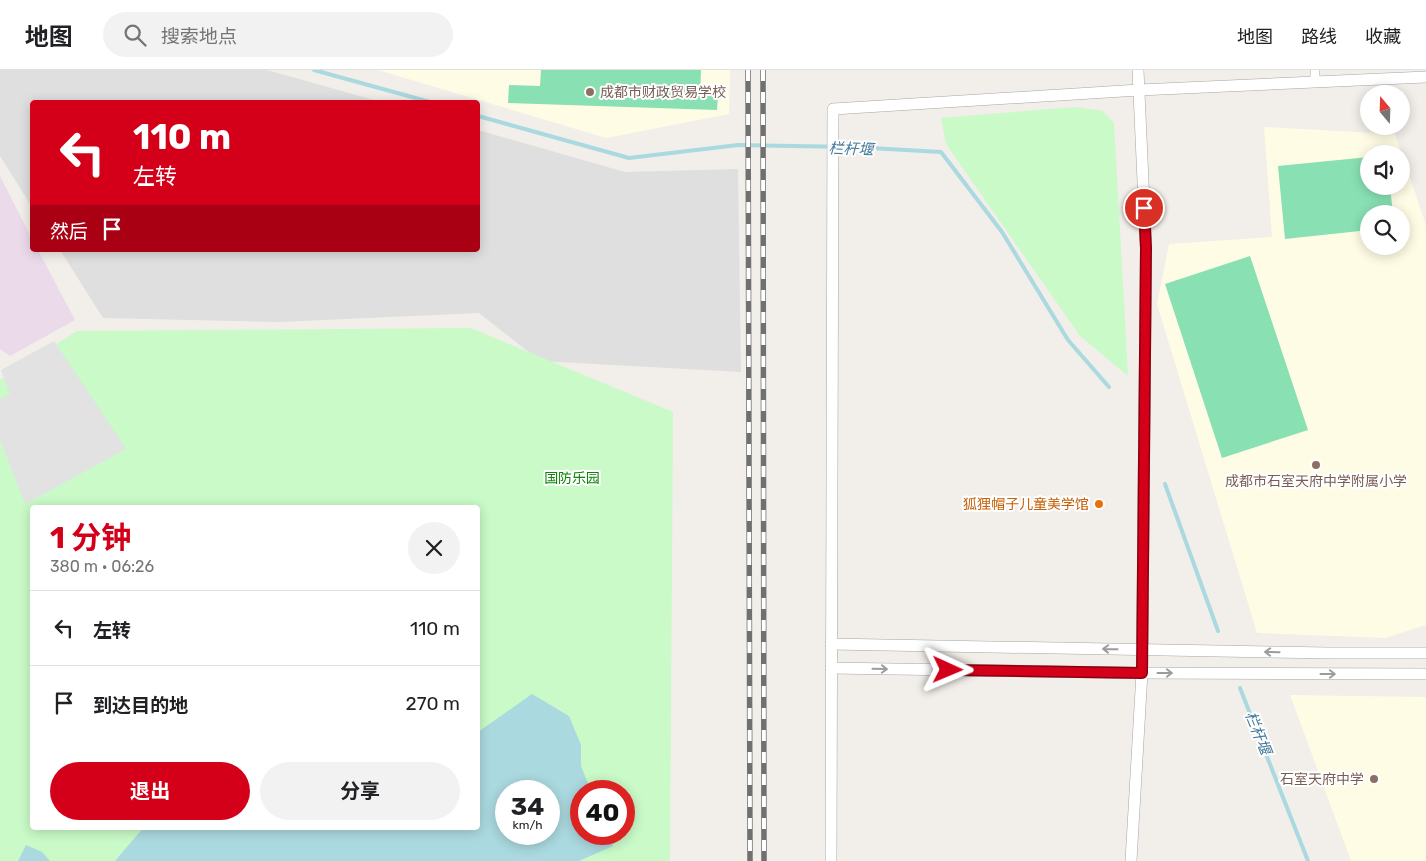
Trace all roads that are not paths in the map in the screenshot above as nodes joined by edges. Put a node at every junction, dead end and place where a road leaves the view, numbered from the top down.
1 (1138, 70) edge
2 (1315, 75) edge
3 (1426, 77) edge
4 (1139, 90) junction
5 (832, 644) junction
6 (1142, 650) junction
7 (1426, 653) edge
8 (831, 668) junction
9 (1142, 673) junction
10 (1426, 674) edge
11 (830, 861) edge
12 (1131, 861) edge

1 - 4 street
2 - 3 street
2 - 4 street
4 - 5 street
4 - 6 street
6 -> 5 street
5 - 8 street
7 -> 6 street
6 - 9 street
8 -> 9 street
8 - 11 street
9 -> 10 street
9 - 12 street

